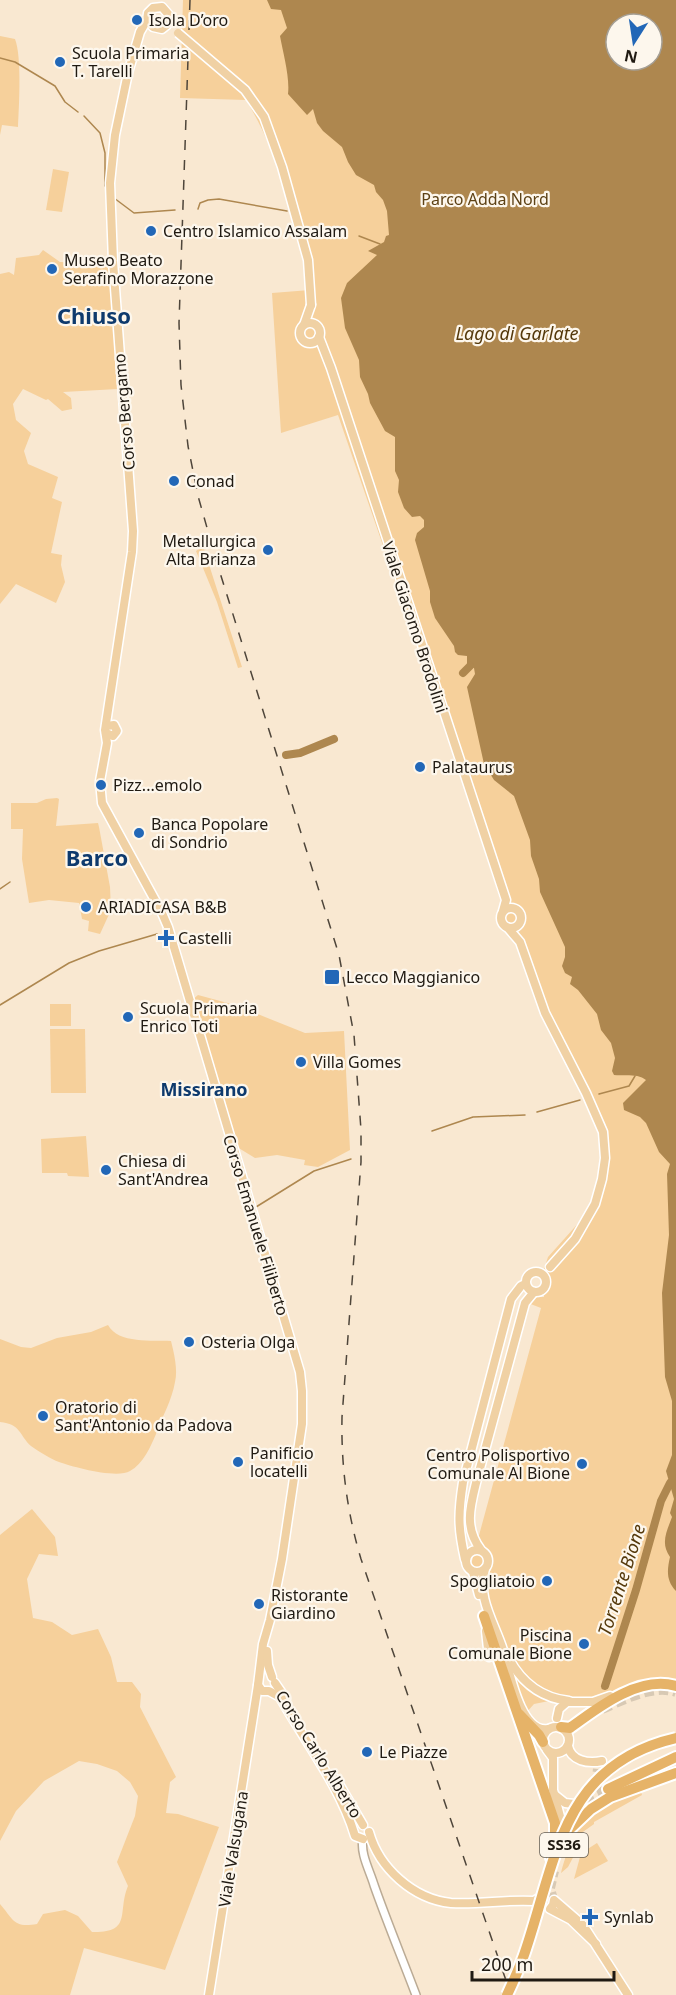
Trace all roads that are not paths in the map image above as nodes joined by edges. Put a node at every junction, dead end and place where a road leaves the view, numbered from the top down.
1 (152, 4) edge
2 (147, 20) junction
3 (169, 21) junction
4 (159, 29) junction
5 (178, 33) junction
6 (136, 46) junction
7 (310, 305) junction
8 (304, 325) junction
9 (315, 325) junction
10 (319, 338) junction
11 (309, 343) junction
12 (325, 354) junction
13 (100, 790) joint
14 (506, 900) junction
15 (515, 908) junction
16 (503, 911) junction
17 (520, 923) junction
18 (508, 928) junction
19 (520, 942) junction
20 (550, 1267) junction
21 (536, 1272) junction
22 (546, 1283) junction
23 (525, 1284) junction
24 (534, 1292) junction
25 (481, 1550) junction
26 (465, 1559) junction
27 (484, 1569) junction
28 (473, 1572) junction
29 (484, 1616) junction
30 (270, 1620) junction
31 (498, 1646) junction
32 (489, 1657) dead end
33 (273, 1680) junction
34 (662, 1681) junction
35 (676, 1681) edge
36 (259, 1682) junction
37 (676, 1686) edge
38 (268, 1692) junction
39 (572, 1701) junction
40 (513, 1703) junction
41 (256, 1704) junction
42 (554, 1725) junction
43 (676, 1738) edge
44 (676, 1745) edge
45 (545, 1746) junction
46 (568, 1746) junction
47 (676, 1757) edge
48 (590, 1762) junction
49 (676, 1773) edge
50 (608, 1789) tunnel mouth
51 (552, 1790) junction
52 (574, 1804) dead end
53 (566, 1827) junction
54 (361, 1832) junction
55 (374, 1852) junction
56 (384, 1862) junction
57 (549, 1873) junction
58 (373, 1881) junction
59 (539, 1899) dead end
60 (596, 1944) junction
61 (526, 1949) junction
62 (415, 1993) edge
63 (209, 1995) edge
64 (502, 1995) edge
65 (507, 1995) edge
66 (514, 1995) edge
67 (628, 1995) edge

1 - 2 main road
1 - 3 main road
2 - 4 main road
2 - 6 main road, Corso Bergamo
3 - 4 main road
3 - 5 main road
4 - 5 main road
4 - 6 main road
5 - 7 main road, bridge
6 - 13 main road, Corso Bergamo
7 - 8 main road
7 - 9 main road
8 - 9 main road
8 - 11 main road
9 - 10 main road
10 - 11 main road
10 - 12 main road, Viale Giacomo Brodolini
11 - 12 main road
12 - 14 main road, Viale Giacomo Brodolini
13 - 30 main road, Corso Emanuele Filiberto
14 - 15 main road
14 - 16 main road
15 - 16 main road
15 - 17 main road
16 - 18 main road
17 - 18 main road
17 - 19 main road
18 - 19 main road
19 - 20 main road
20 - 21 main road
20 - 22 main road
21 - 22 main road
21 - 23 main road
22 - 24 main road
23 - 24 main road
23 - 26 main road
24 - 25 main road
25 - 26 main road
25 - 27 main road
26 - 28 main road
27 - 28 main road
27 - 31 main road
28 - 29 main road
29 - 31 highway
29 - 32 main road
30 - 33 main road
30 - 36 main road
31 - 39 main road
31 - 40 highway
31 - 42 main road
33 - 36 main road
33 - 38 main road
33 - 54 main road, Corso Carlo Alberto
34 - 35 main road
34 - 37 highway
34 - 39 main road
34 - 42 highway
36 - 38 main road
36 - 41 main road, Viale Valsugana
38 - 41 main road
38 - 54 main road, Corso Carlo Alberto
39 - 42 main road
40 - 45 highway
40 - 57 highway, bridge
41 - 63 main road, Viale Valsugana
42 - 45 main road
42 - 46 main road
43 - 57 highway, SS36, bridge
44 - 53 highway, SS36
45 - 46 main road
45 - 51 main road
46 - 48 main road
47 - 50 highway
48 - 48 main road
49 - 53 highway
51 - 52 main road
51 - 53 main road
53 - 66 highway, SS36
54 - 55 main road, Corso Carlo Alberto
54 - 56 main road, Corso Carlo Alberto
54 - 58 street
55 - 56 main road, Corso Carlo Alberto
55 - 58 street
56 - 59 main road, Corso Carlo Alberto
57 - 61 highway, SS36, bridge
58 - 62 street
60 - 60 main road
60 - 67 main road
61 - 64 highway, bridge
61 - 65 highway, SS36, bridge

